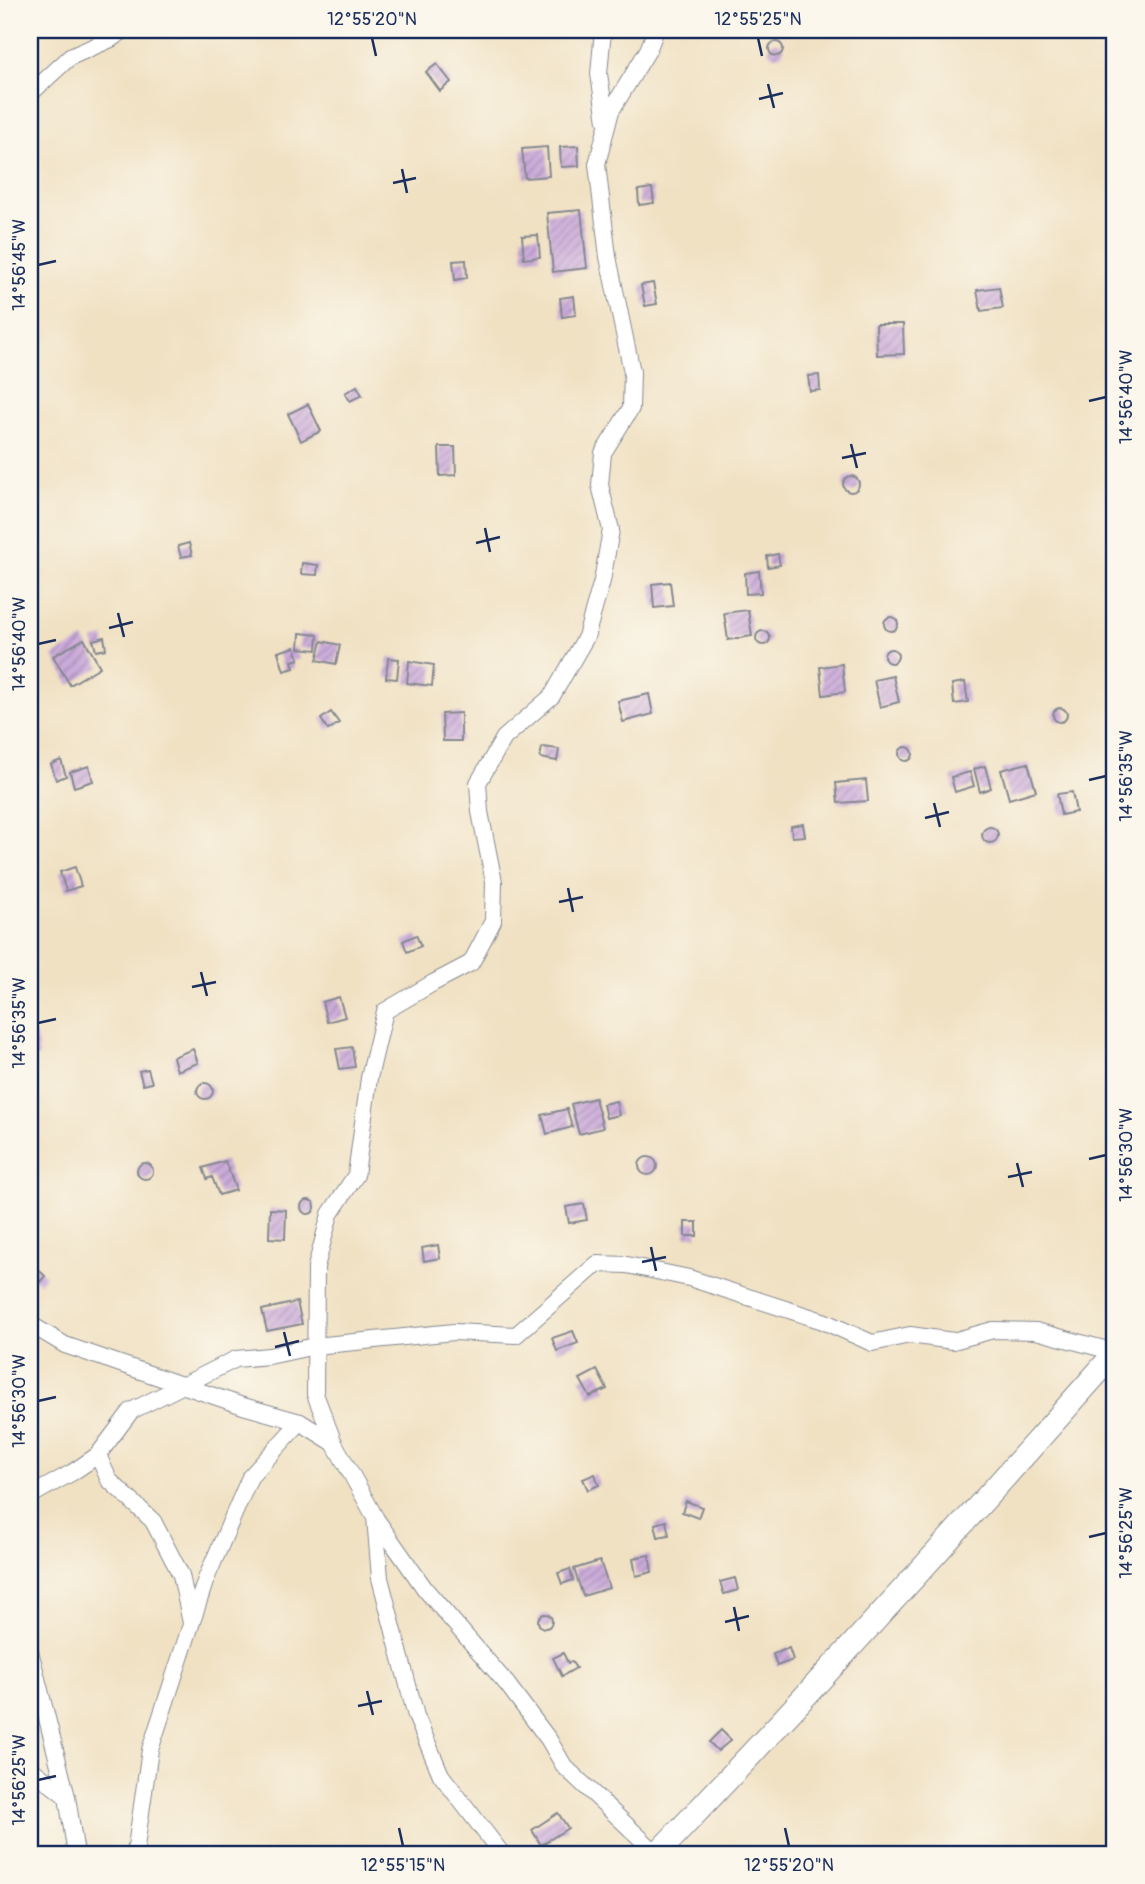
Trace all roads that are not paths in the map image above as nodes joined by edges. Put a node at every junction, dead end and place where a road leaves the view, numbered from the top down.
1 (124, 30) edge
2 (603, 30) edge
3 (656, 30) edge
4 (30, 94) edge
5 (607, 125) junction
6 (30, 1324) edge
7 (315, 1346) junction
8 (1115, 1352) edge
9 (181, 1385) junction
10 (300, 1422) junction
11 (334, 1443) junction
12 (98, 1455) junction
13 (30, 1496) edge
14 (374, 1517) junction
15 (191, 1625) junction
16 (30, 1651) edge
17 (30, 1768) edge
18 (67, 1797) junction
19 (76, 1854) edge
20 (135, 1854) edge
21 (502, 1854) edge
22 (657, 1854) edge

1 - 4 street
2 - 5 street
3 - 5 street
5 - 7 street
6 - 9 street
7 - 8 street
7 - 9 street
7 - 11 street
8 - 22 main road
9 - 10 street
9 - 12 street
10 - 11 street
10 - 15 street
11 - 14 street
12 - 13 street
12 - 15 street
14 - 21 street
14 - 22 street
15 - 20 street
16 - 18 street
17 - 18 street
18 - 19 street

